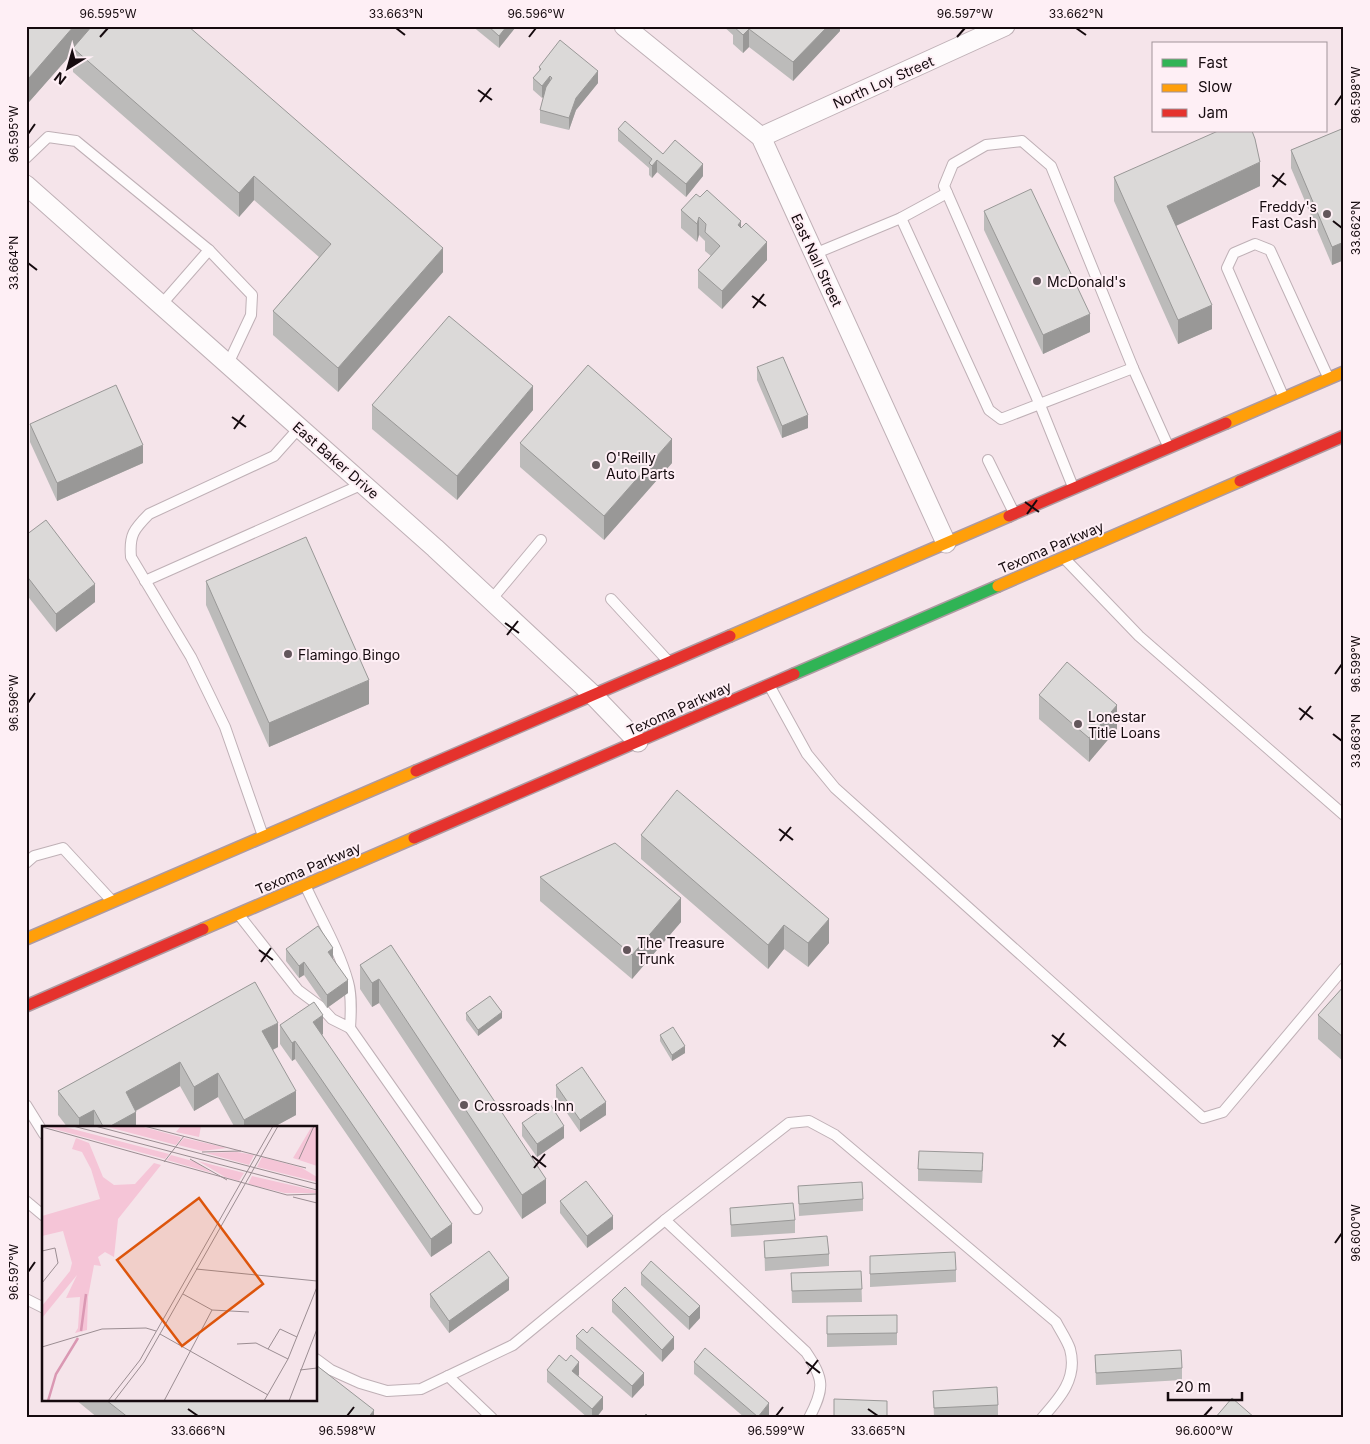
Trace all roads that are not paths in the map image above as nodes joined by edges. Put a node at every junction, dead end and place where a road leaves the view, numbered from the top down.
1 (624, 26) edge
2 (1005, 26) edge
3 (761, 137) junction
4 (26, 158) edge
5 (26, 186) edge
6 (947, 193) junction
7 (902, 218) junction
8 (209, 250) junction
9 (814, 254) junction
10 (161, 305) junction
11 (228, 364) junction
12 (1133, 368) junction
13 (1344, 372) edge
14 (1329, 378) junction
15 (1284, 398) junction
16 (1040, 405) junction
17 (299, 428) junction
18 (1344, 436) edge
19 (1168, 447) junction
20 (988, 460) dead end
21 (363, 484) junction
22 (1074, 488) junction
23 (1014, 513) junction
24 (541, 540) dead end
25 (946, 543) junction
26 (1063, 558) junction
27 (145, 581) junction
28 (611, 599) dead end
29 (491, 600) junction
30 (669, 662) junction
31 (770, 685) junction
32 (593, 695) junction
33 (638, 742) junction
34 (1344, 815) edge
35 (264, 837) junction
36 (26, 862) edge
37 (305, 886) junction
38 (112, 902) junction
39 (239, 914) junction
40 (26, 939) edge
41 (1344, 968) edge
42 (26, 1006) edge
43 (350, 1028) junction
44 (26, 1105) edge
45 (42, 1131) edge
46 (26, 1201) edge
47 (477, 1209) dead end
48 (42, 1214) edge
49 (665, 1220) junction
50 (26, 1299) edge
51 (42, 1307) edge
52 (318, 1360) edge
53 (448, 1376) junction
54 (492, 1418) edge
55 (809, 1418) edge
56 (1042, 1418) edge

1 - 3 street, East Nall Street
2 - 3 street, North Loy Street
3 - 9 street, East Nall Street
4 - 8 lane
5 - 10 street, East Baker Drive
6 - 7 lane
6 - 12 lane
6 - 16 lane
7 - 9 lane
7 - 16 lane
8 - 10 lane
8 - 11 lane
9 - 25 street, East Nall Street
10 - 11 street, East Baker Drive
11 - 17 street, East Baker Drive
12 - 16 lane
12 - 19 lane
13 - 14 main road
14 - 15 main road
14 - 15 lane
15 - 19 main road
16 - 22 lane
17 - 21 street, East Baker Drive
17 - 27 lane
18 - 26 main road, Texoma Parkway
19 - 22 main road
20 - 23 lane
21 - 27 lane
21 - 29 street, East Baker Drive
22 - 23 main road
23 - 25 main road
24 - 29 lane
25 - 30 main road
26 - 31 main road, Texoma Parkway
26 - 34 lane
27 - 35 lane
28 - 30 lane
29 - 32 street, East Baker Drive
30 - 32 main road
31 - 33 main road, Texoma Parkway
31 - 41 lane
32 - 33 street, East Baker Drive
32 - 35 main road
33 - 37 main road, Texoma Parkway
35 - 38 main road
36 - 38 lane
37 - 39 main road, Texoma Parkway
37 - 43 lane
38 - 40 main road
39 - 42 main road, Texoma Parkway
39 - 43 lane
43 - 47 lane
44 - 45 lane
46 - 48 lane
49 - 53 lane
49 - 55 lane
49 - 56 lane
50 - 51 lane
52 - 53 lane
53 - 54 lane

